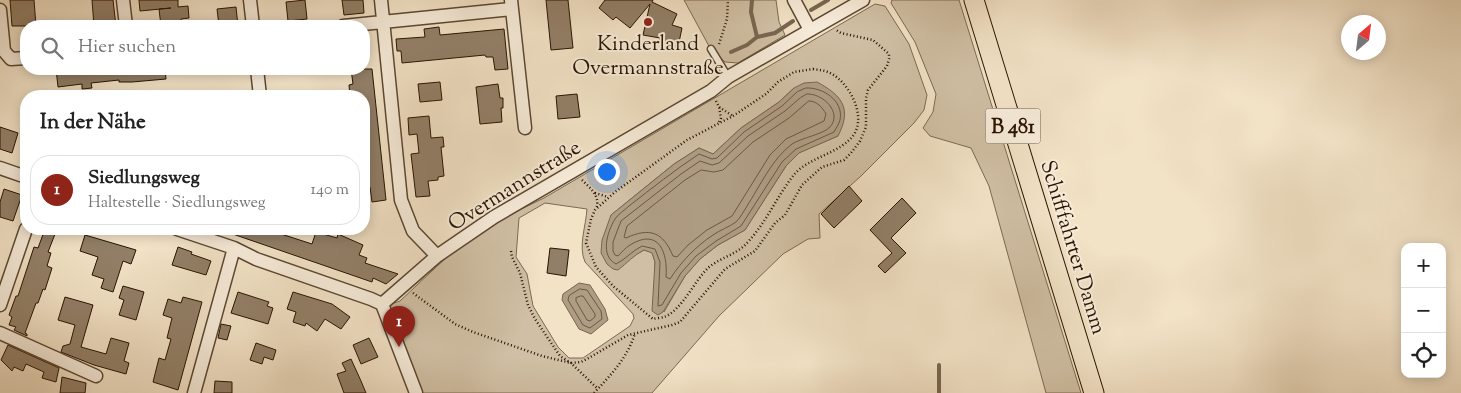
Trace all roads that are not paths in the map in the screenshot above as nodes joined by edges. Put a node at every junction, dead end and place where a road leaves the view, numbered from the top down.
1 (123, 0) edge
2 (250, 0) edge
3 (381, 0) edge
4 (794, 0) edge
5 (863, 0) edge
6 (974, 0) edge
7 (511, 5) edge
8 (0, 10) edge
9 (125, 20) edge
10 (252, 20) edge
11 (383, 22) junction
12 (370, 23) edge
13 (810, 30) junction
14 (712, 50) road end
15 (20, 58) edge
16 (258, 75) edge
17 (728, 76) junction
18 (259, 90) edge
19 (525, 128) dead end
20 (0, 168) edge
21 (20, 175) edge
22 (24, 235) edge
23 (195, 235) edge
24 (234, 248) junction
25 (438, 256) junction
26 (382, 304) junction
27 (0, 305) edge
28 (0, 333) edge
29 (96, 376) dead end
30 (194, 393) edge
31 (416, 393) edge
32 (1094, 393) edge

1 - 9 street
2 - 10 street
3 - 11 street
4 - 13 street
5 - 13 street, Overmannstraße
6 - 32 main road, Schifffahrter Damm / B 481
7 - 11 street
7 - 19 street
8 - 15 street
11 - 12 street
11 - 25 street
13 - 17 street, Overmannstraße
14 - 17 lane
16 - 18 street
17 - 25 street, Overmannstraße
20 - 21 street
22 - 27 street
23 - 24 street
24 - 26 street
24 - 30 street
25 - 26 street, Overmannstraße
26 - 31 street
28 - 29 street

